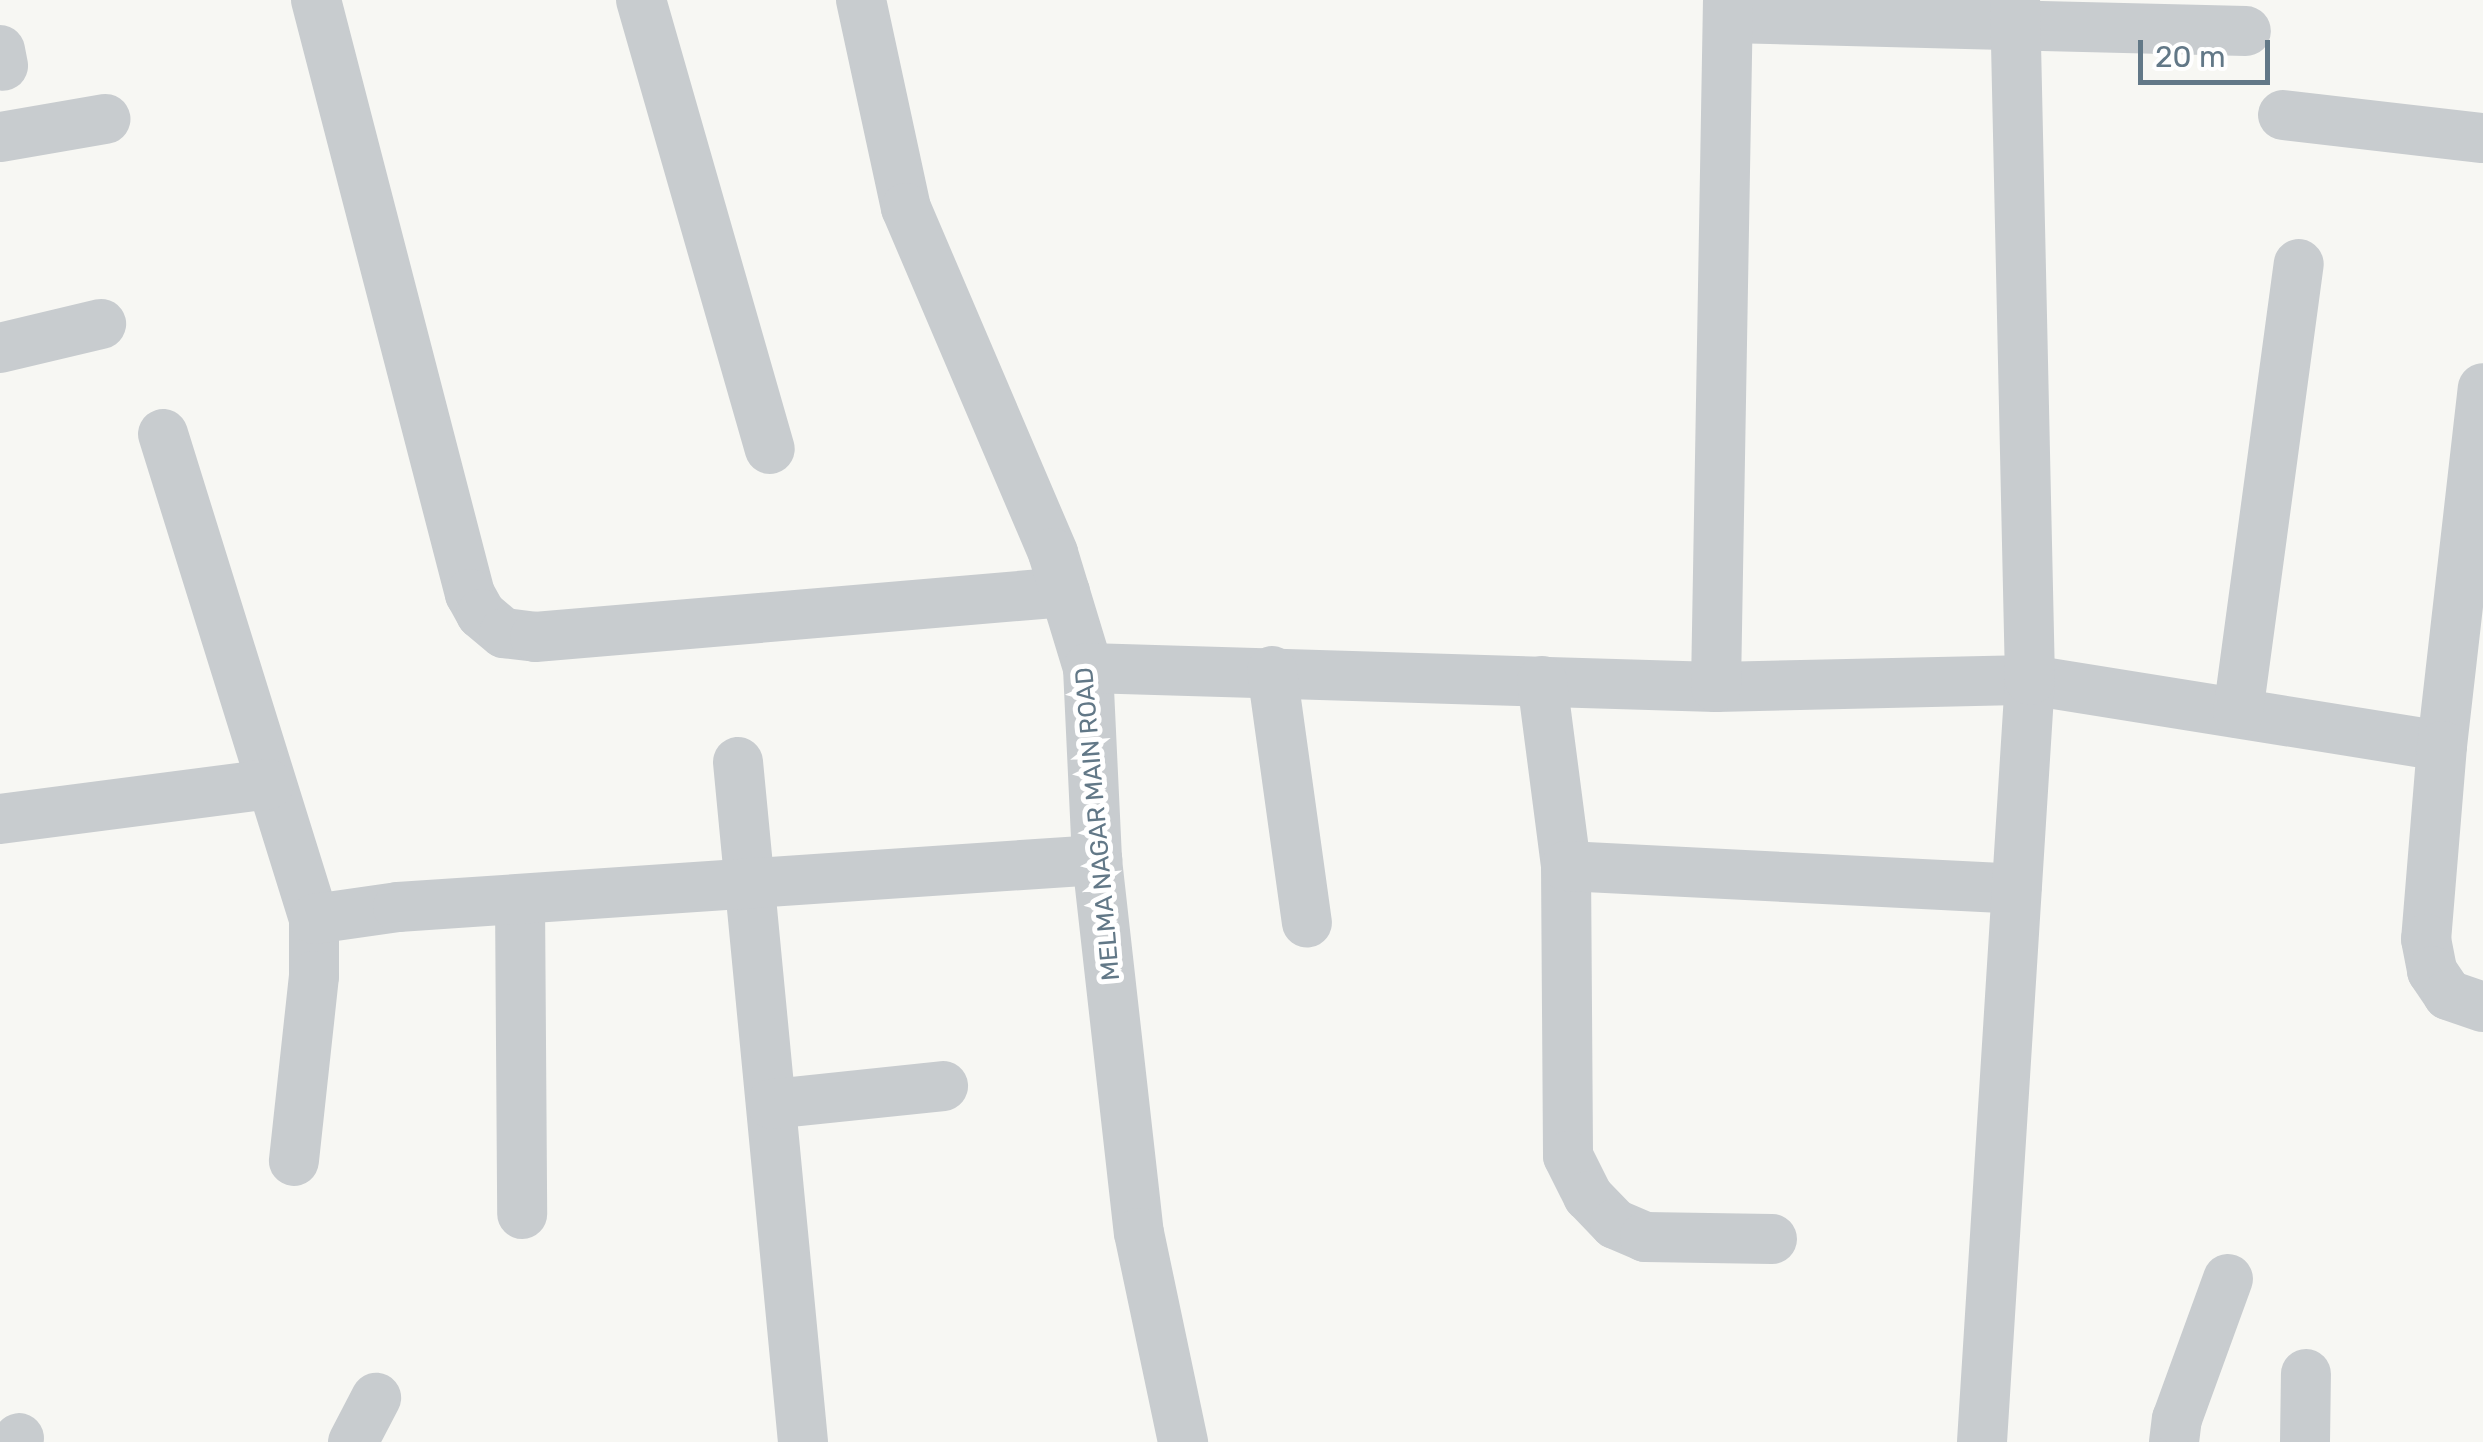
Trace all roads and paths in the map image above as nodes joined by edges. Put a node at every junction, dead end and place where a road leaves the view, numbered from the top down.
1 (316, 0) edge
2 (641, 0) edge
3 (861, 0) edge
4 (1728, 9) edge
5 (2016, 12) edge
6 (2246, 31) dead end
7 (2282, 115) dead end
8 (105, 119) dead end
9 (0, 137) edge
10 (2483, 138) edge
11 (2298, 264) dead end
12 (100, 324) dead end
13 (0, 348) edge
14 (2483, 388) edge
15 (163, 434) dead end
16 (770, 449) dead end
17 (2476, 510) edge
18 (1065, 592) junction
19 (1088, 668) junction
20 (1272, 671) junction
21 (2030, 680) junction
22 (1542, 681) junction
23 (1716, 687) junction
24 (2238, 713) junction
25 (2442, 746) junction
26 (738, 762) dead end
27 (268, 784) junction
28 (0, 819) edge
29 (1097, 860) junction
30 (1566, 866) junction
31 (752, 884) junction
32 (2016, 889) junction
33 (520, 899) junction
34 (314, 919) junction
35 (1307, 923) dead end
36 (2483, 1007) edge
37 (943, 1086) dead end
38 (772, 1104) junction
39 (294, 1161) dead end
40 (522, 1214) dead end
41 (1772, 1239) dead end
42 (2228, 1279) dead end
43 (2306, 1374) dead end
44 (376, 1398) dead end
45 (353, 1442) edge
46 (803, 1442) edge
47 (1183, 1442) edge
48 (1982, 1442) edge
49 (2174, 1442) edge
50 (2305, 1442) edge

1 - 18 street
2 - 16 street
3 - 18 street, MELMA NAGAR MAIN ROAD
4 - 5 street
4 - 23 street
5 - 6 street
5 - 21 street
7 - 10 street
8 - 9 street
11 - 24 street
12 - 13 street
14 - 17 street
15 - 27 street
17 - 25 street
18 - 19 street, MELMA NAGAR MAIN ROAD
19 - 20 street
19 - 29 street, MELMA NAGAR MAIN ROAD
20 - 22 street
20 - 35 street
21 - 23 street
21 - 24 street
21 - 32 street
22 - 23 street
22 - 30 street
24 - 25 street
25 - 36 street
26 - 31 street
27 - 28 street
27 - 34 street
29 - 31 street
29 - 47 street, MELMA NAGAR MAIN ROAD
30 - 32 street
30 - 41 street
31 - 33 street
31 - 38 street
32 - 48 street
33 - 34 street
33 - 40 street
34 - 39 street
37 - 38 street
38 - 46 street
42 - 49 street
43 - 50 street
44 - 45 street

